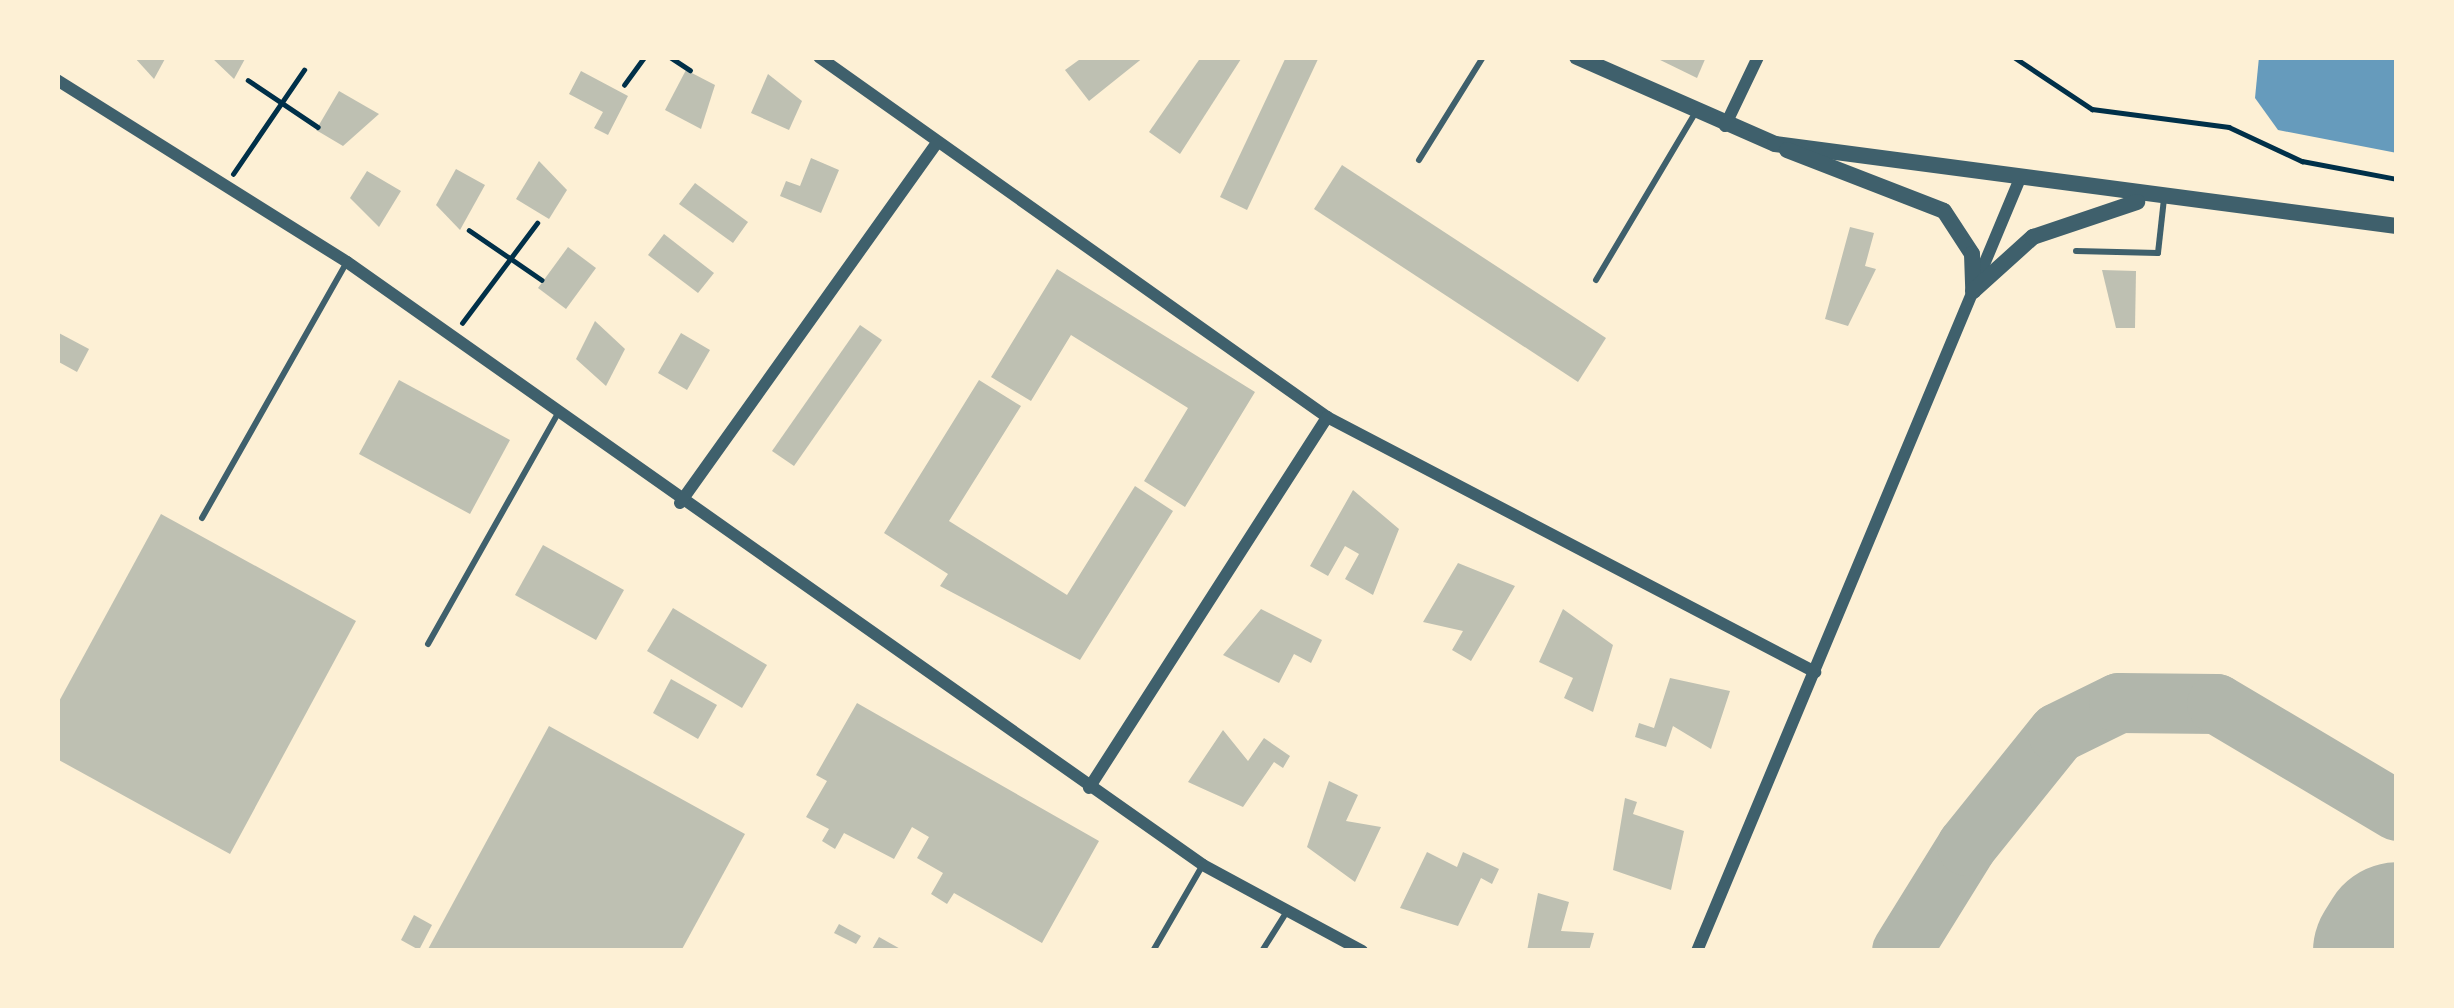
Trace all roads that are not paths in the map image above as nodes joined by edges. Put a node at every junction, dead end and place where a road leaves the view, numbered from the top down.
1 (819, 57) edge
2 (1483, 57) edge
3 (1577, 57) edge
4 (1757, 57) edge
5 (57, 80) edge
6 (1695, 113) junction
7 (1724, 126) junction
8 (1775, 144) junction
9 (935, 145) junction
10 (1419, 160) dead end
11 (2019, 181) junction
12 (2164, 199) junction
13 (2397, 226) edge
14 (2076, 251) dead end
15 (347, 262) junction
16 (1596, 280) dead end
17 (1973, 290) junction
18 (558, 413) junction
19 (1327, 417) junction
20 (680, 503) junction
21 (202, 518) dead end
22 (428, 644) dead end
23 (1815, 672) junction
24 (1089, 788) junction
25 (1203, 865) junction
26 (1287, 912) junction
27 (1154, 951) edge
28 (1262, 951) edge
29 (1362, 951) edge
30 (1697, 951) edge

1 - 9 street
2 - 10 lane
3 - 6 street
4 - 7 street
5 - 15 street
6 - 7 street
6 - 16 lane
7 - 8 street
8 - 11 street
8 - 17 street
9 - 19 street
9 - 20 street
11 - 12 street
11 - 17 street
12 - 13 street
12 - 14 lane
12 - 17 street
15 - 18 street
15 - 21 lane
17 - 23 street
18 - 20 street
18 - 22 lane
19 - 23 street
19 - 24 street
20 - 24 street
23 - 30 street
24 - 25 street
25 - 26 street
25 - 27 lane
26 - 28 lane
26 - 29 street

